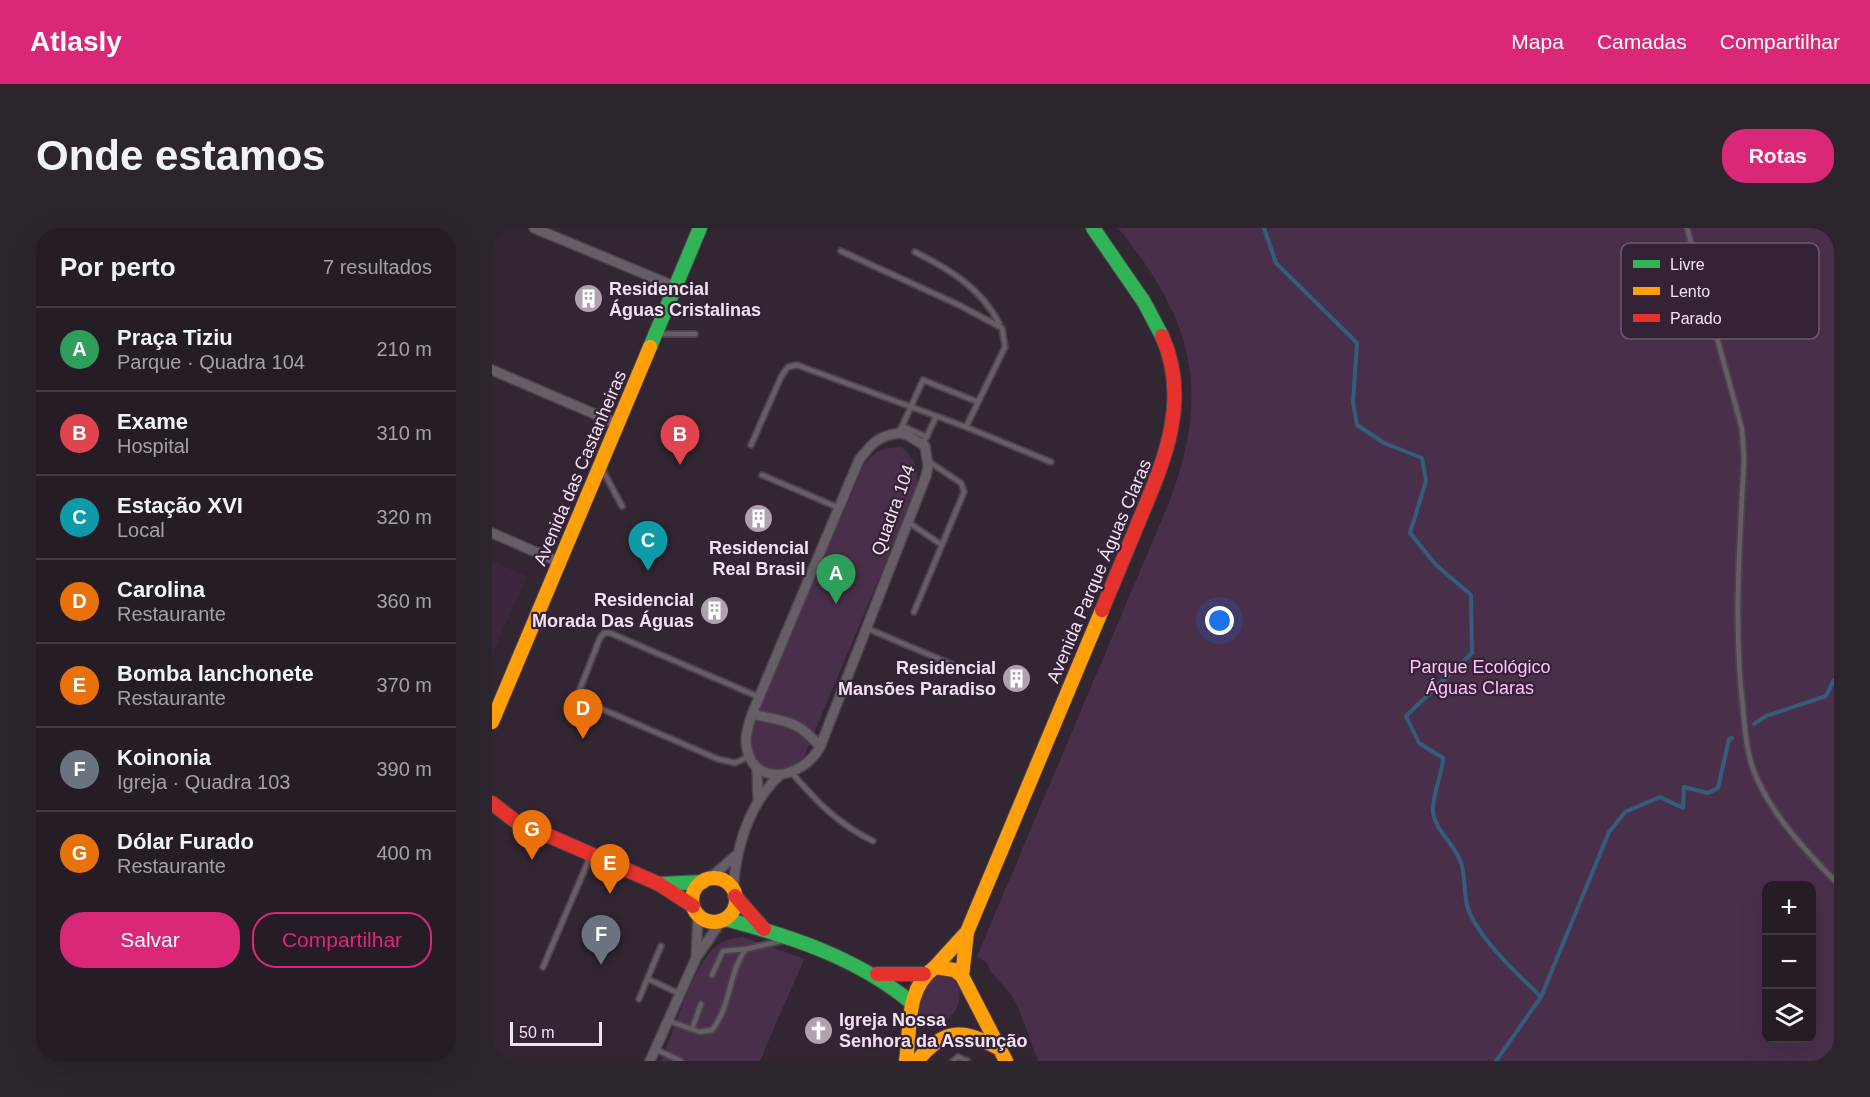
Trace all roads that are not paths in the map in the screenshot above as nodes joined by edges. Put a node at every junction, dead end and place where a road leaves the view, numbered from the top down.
1 (534, 228) edge
2 (700, 228) edge
3 (1093, 228) edge
4 (1687, 228) edge
5 (1691, 243) edge
6 (841, 251) dead end
7 (915, 252) dead end
8 (676, 287) junction
9 (1002, 328) junction
10 (657, 334) junction
11 (695, 334) dead end
12 (1717, 339) edge
13 (492, 370) edge
14 (978, 402) junction
15 (910, 407) junction
16 (936, 417) junction
17 (618, 424) junction
18 (966, 427) junction
19 (901, 430) junction
20 (925, 440) junction
21 (752, 445) dead end
22 (928, 461) junction
23 (1051, 462) dead end
24 (601, 467) junction
25 (762, 475) dead end
26 (622, 506) dead end
27 (839, 508) junction
28 (908, 522) junction
29 (492, 533) edge
30 (942, 545) junction
31 (561, 563) junction
32 (914, 612) dead end
33 (866, 628) junction
34 (963, 669) dead end
35 (759, 697) junction
36 (752, 714) junction
37 (492, 722) edge
38 (820, 747) junction
39 (750, 756) junction
40 (758, 768) junction
41 (792, 773) junction
42 (778, 776) junction
43 (757, 801) junction
44 (492, 803) edge
45 (492, 818) edge
46 (515, 821) junction
47 (873, 841) dead end
48 (591, 855) junction
49 (735, 856) junction
50 (706, 880) junction
51 (1834, 880) edge
52 (659, 884) junction
53 (734, 893) junction
54 (695, 910) junction
55 (723, 920) junction
56 (764, 929) junction
57 (967, 932) junction
58 (791, 939) junction
59 (662, 946) dead end
60 (746, 949) junction
61 (696, 958) junction
62 (543, 967) dead end
63 (930, 970) junction
64 (875, 974) junction
65 (712, 975) dead end
66 (962, 976) junction
67 (648, 979) junction
68 (678, 993) junction
69 (639, 999) dead end
70 (912, 1003) junction
71 (700, 1004) dead end
72 (667, 1020) junction
73 (692, 1029) junction
74 (655, 1049) junction
75 (1003, 1055) edge
76 (650, 1061) edge
77 (681, 1061) edge
78 (906, 1061) edge
79 (917, 1061) edge
80 (953, 1061) edge
81 (967, 1061) edge

1 - 8 street
2 - 8 street, Avenida das Castanheiras
3 - 57 street, Avenida Parque Águas Claras
4 - 5 lane
6 - 9 lane
7 - 9 lane
8 - 10 street, Avenida das Castanheiras
9 - 14 lane
10 - 11 lane
10 - 17 street, Avenida das Castanheiras
12 - 51 lane
13 - 17 street
14 - 15 lane
14 - 18 lane
15 - 16 lane
15 - 19 lane
15 - 21 lane
16 - 18 lane
16 - 20 lane
17 - 24 street, Avenida das Castanheiras
18 - 23 lane
19 - 20 street, Quadra 104
19 - 27 street
20 - 22 street, Quadra 104
22 - 28 street, Quadra 104
22 - 30 lane
24 - 26 lane
24 - 31 street, Avenida das Castanheiras
25 - 27 lane
27 - 35 street
28 - 30 lane
28 - 33 street, Quadra 104
29 - 31 street
30 - 32 lane
31 - 37 street, Avenida das Castanheiras
33 - 34 lane
33 - 38 street, Quadra 104
35 - 36 street
35 - 39 lane
36 - 38 street
36 - 39 street
38 - 41 street, Quadra 104
39 - 40 street
40 - 42 street
40 - 43 street
41 - 42 street, Quadra 104
41 - 47 lane
42 - 43 street
43 - 49 street
44 - 46 street
45 - 46 street
46 - 48 street
48 - 52 street
48 - 62 lane
49 - 50 street
49 - 53 street
50 - 52 street
50 - 53 street
50 - 54 street
52 - 54 street
53 - 55 street
53 - 56 street
54 - 55 street
54 - 61 street
55 - 56 street
55 - 61 street
56 - 58 street
57 - 63 street, Avenida Parque Águas Claras
57 - 66 street, Avenida Parque Águas Claras
58 - 60 lane
58 - 64 street
59 - 67 lane
60 - 65 lane
60 - 73 lane
61 - 68 street
63 - 64 street
63 - 66 street
63 - 70 street, Avenida Parque Águas Claras
64 - 70 street
66 - 75 street
67 - 68 lane
67 - 69 lane
68 - 72 street
70 - 78 street
71 - 73 lane
72 - 73 lane
72 - 74 street
74 - 76 street
74 - 77 lane
75 - 79 street
80 - 81 lane

